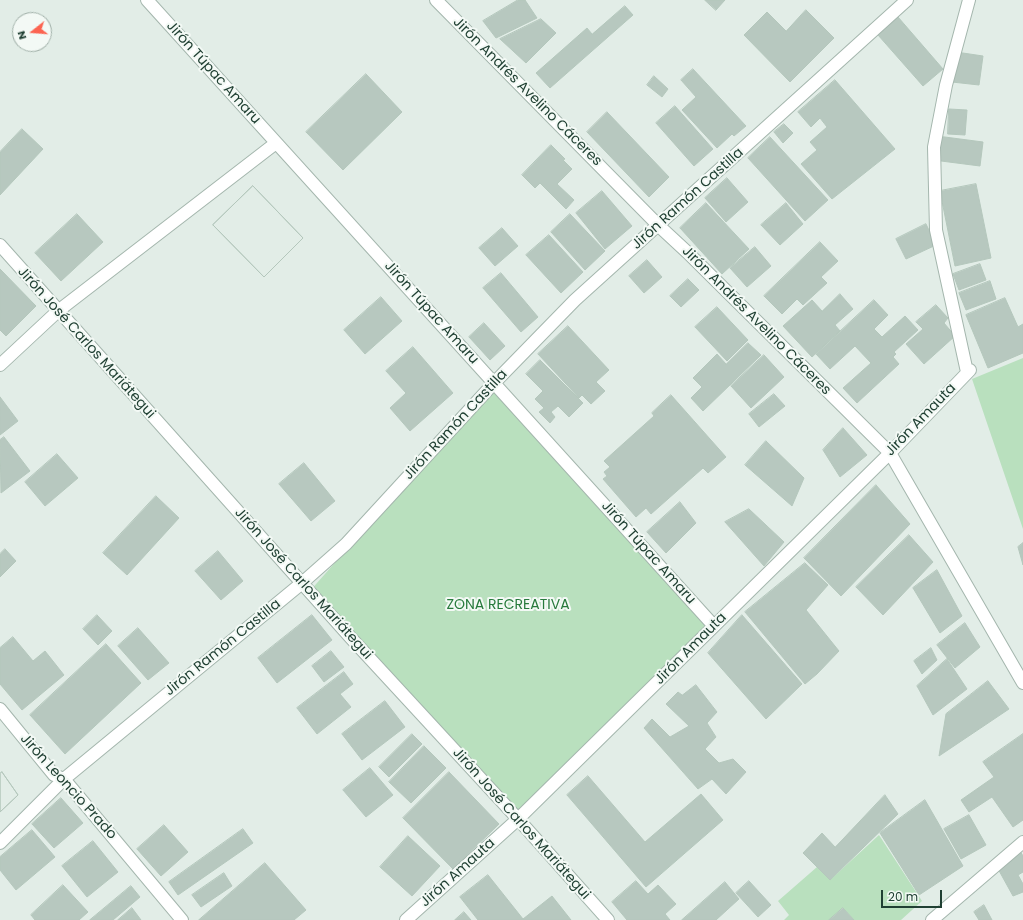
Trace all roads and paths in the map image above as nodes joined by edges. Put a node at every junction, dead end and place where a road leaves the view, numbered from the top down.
1 (147, 0) edge
2 (436, 0) edge
3 (907, 0) edge
4 (969, 0) edge
5 (276, 143) junction
6 (658, 226) junction
7 (0, 245) edge
8 (58, 311) junction
9 (0, 365) edge
10 (494, 383) junction
11 (890, 453) junction
12 (302, 583) junction
13 (714, 626) junction
14 (1023, 683) edge
15 (0, 709) edge
16 (64, 779) junction
17 (518, 819) junction
18 (1023, 842) edge
19 (0, 843) edge
20 (182, 920) edge
21 (406, 920) edge
22 (608, 920) edge
23 (932, 920) edge

1 - 5 street, Jirón Túpac Amaru
2 - 6 street, Jirón Andrés Avelino Cáceres
3 - 6 street, Jirón Ramón Castilla
4 - 11 street, Jirón Amauta
5 - 8 street
5 - 10 street, Jirón Túpac Amaru
6 - 10 street, Jirón Ramón Castilla
6 - 11 street, Jirón Andrés Avelino Cáceres
7 - 8 street, Jirón José Carlos Mariátegui
8 - 9 street
8 - 12 street, Jirón José Carlos Mariátegui
10 - 12 street, Jirón Ramón Castilla
10 - 13 street, Jirón Túpac Amaru
11 - 13 street, Jirón Amauta
11 - 14 street, Jirón Andrés Avelino Cáceres
12 - 16 street, Jirón Ramón Castilla
12 - 17 street, Jirón José Carlos Mariátegui
13 - 17 street, Jirón Amauta
15 - 16 street, Jirón Leoncio Prado
16 - 19 street, Jirón Ramón Castilla
16 - 20 street, Jirón Leoncio Prado
17 - 21 street, Jirón Amauta
17 - 22 street, Jirón José Carlos Mariátegui
18 - 23 street

